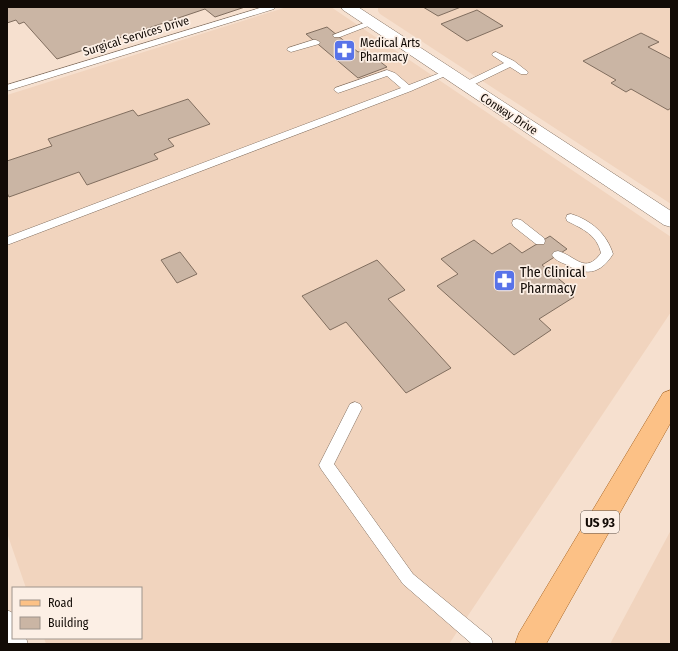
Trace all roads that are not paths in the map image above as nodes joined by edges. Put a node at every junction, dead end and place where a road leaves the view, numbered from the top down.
1 (271, 7) edge
2 (348, 7) edge
3 (372, 23) junction
4 (337, 35) dead end
5 (316, 42) dead end
6 (292, 50) dead end
7 (496, 54) dead end
8 (511, 63) junction
9 (524, 72) dead end
10 (448, 73) junction
11 (466, 85) junction
12 (7, 88) edge
13 (408, 89) junction
14 (338, 90) dead end
15 (571, 218) dead end
16 (671, 220) edge
17 (517, 223) dead end
18 (7, 241) edge
19 (540, 241) dead end
20 (558, 255) dead end
21 (671, 400) edge
22 (355, 408) dead end
23 (7, 625) edge
24 (13, 644) edge
25 (485, 644) edge
26 (530, 644) edge

1 - 12 lane, Surgical Services Drive
2 - 3 street, Conway Drive
3 - 4 lane
3 - 10 street, Conway Drive
5 - 6 lane
7 - 8 lane
8 - 9 lane
8 - 11 lane
10 - 11 street, Conway Drive
10 - 13 lane
11 - 16 street, Conway Drive
13 - 14 lane
13 - 18 lane
15 - 20 lane
17 - 19 lane
21 - 26 main road, US 93
22 - 25 lane
23 - 24 street

